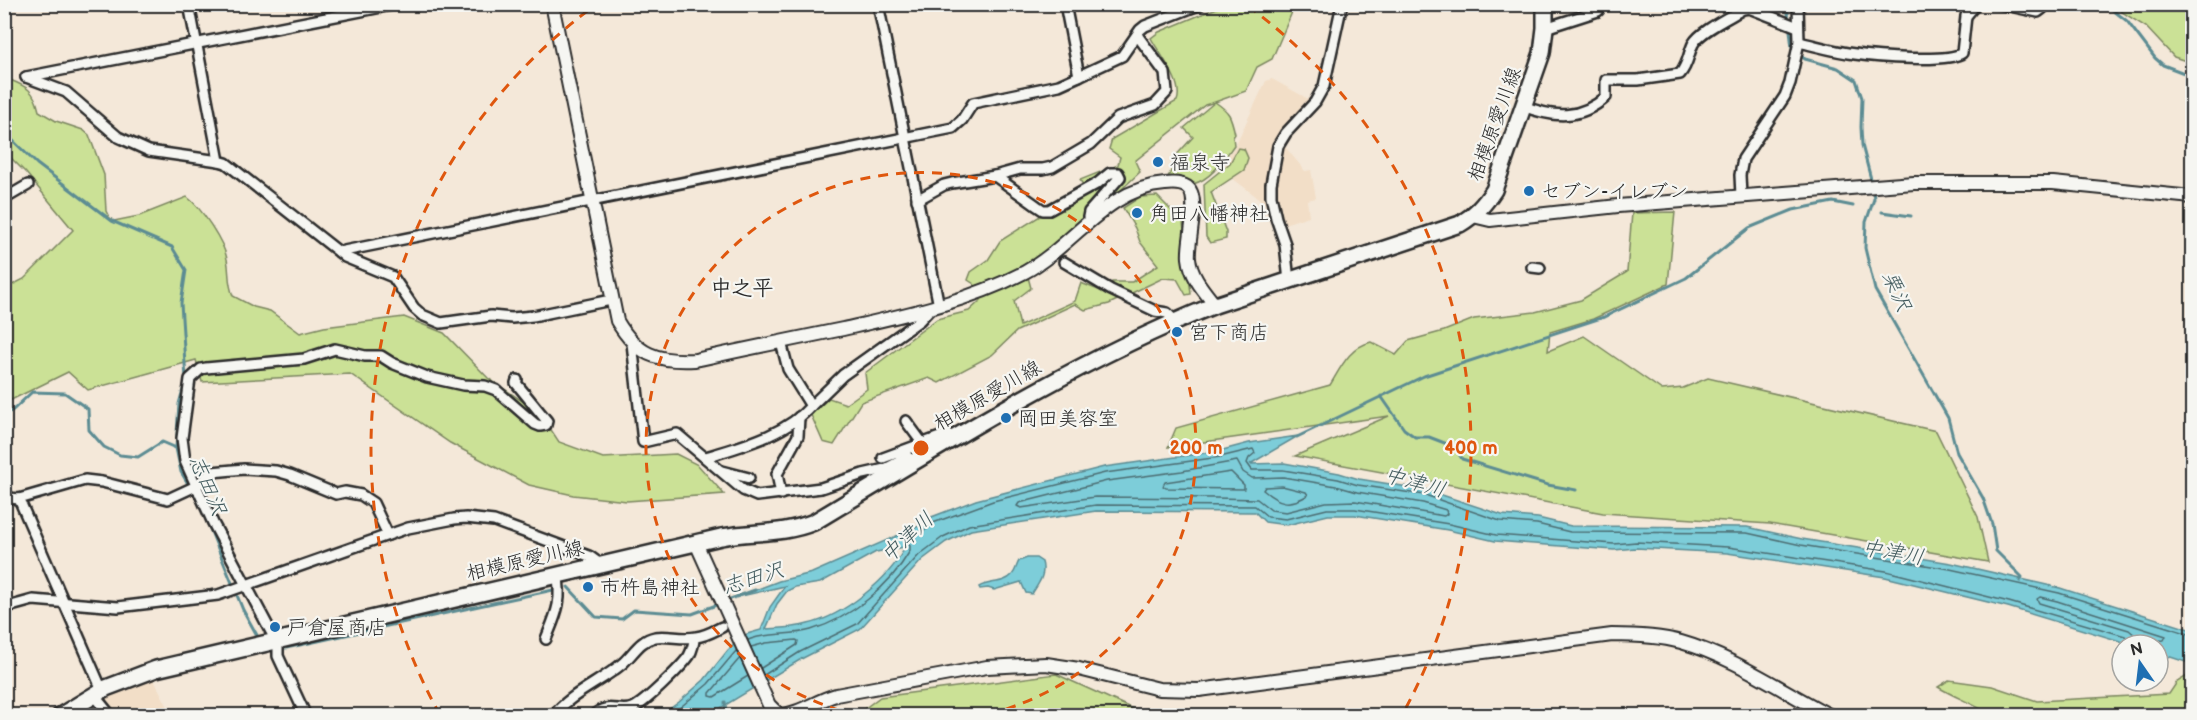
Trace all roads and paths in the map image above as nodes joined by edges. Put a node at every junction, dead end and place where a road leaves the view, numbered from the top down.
1 (189, 4) edge
2 (397, 4) edge
3 (552, 4) edge
4 (878, 4) edge
5 (1065, 4) edge
6 (1201, 4) edge
7 (1342, 4) edge
8 (1545, 4) edge
9 (1603, 4) edge
10 (1798, 4) edge
11 (1976, 4) edge
12 (2000, 4) edge
13 (2043, 4) edge
14 (1796, 26) junction
15 (1545, 28) junction
16 (1137, 34) junction
17 (197, 44) junction
18 (1799, 44) junction
19 (1079, 76) junction
20 (1523, 106) junction
21 (905, 138) junction
22 (219, 161) junction
23 (995, 176) junction
24 (28, 185) dead end
25 (1741, 196) junction
26 (2193, 197) edge
27 (4, 199) edge
28 (917, 200) junction
29 (591, 201) junction
30 (1473, 216) junction
31 (1092, 220) junction
32 (339, 252) junction
33 (1064, 262) dead end
34 (1289, 281) junction
35 (611, 300) junction
36 (1215, 305) junction
37 (934, 308) junction
38 (1175, 321) junction
39 (781, 342) junction
40 (632, 343) junction
41 (517, 380) dead end
42 (811, 406) junction
43 (799, 417) junction
44 (906, 422) dead end
45 (957, 436) junction
46 (923, 444) junction
47 (706, 457) junction
48 (883, 458) dead end
49 (914, 462) junction
50 (722, 471) junction
51 (749, 478) dead end
52 (196, 486) junction
53 (4, 492) edge
54 (781, 494) junction
55 (19, 499) junction
56 (388, 536) junction
57 (699, 549) junction
58 (600, 564) junction
59 (557, 574) junction
60 (243, 587) junction
61 (63, 602) junction
62 (4, 608) edge
63 (722, 627) dead end
64 (694, 638) junction
65 (546, 639) dead end
66 (274, 641) junction
67 (98, 693) junction
68 (773, 711) edge
69 (106, 714) edge
70 (60, 716) edge
71 (306, 716) edge
72 (553, 716) edge
73 (593, 716) edge
74 (1831, 716) edge

1 - 17 street
2 - 17 street
3 - 29 street
4 - 21 street
5 - 19 street
6 - 16 street
7 - 34 street
8 - 15 main road, 相模原愛川線
9 - 15 street
10 - 14 street
11 - 18 street
12 - 13 street
14 - 18 street
14 - 20 street
15 - 20 main road, 相模原愛川線
16 - 19 street
16 - 23 street
17 - 22 street
17 - 22 street
18 - 25 street
19 - 21 street
20 - 30 main road, 相模原愛川線
21 - 28 street
21 - 29 street
22 - 32 street
23 - 28 street
23 - 31 street
24 - 27 street
25 - 26 street
25 - 30 street
28 - 37 street
29 - 32 street
29 - 35 street
30 - 34 main road, 相模原愛川線
31 - 36 street
31 - 37 street
32 - 35 street
33 - 38 street
34 - 36 main road, 相模原愛川線
35 - 40 street
36 - 38 main road, 相模原愛川線
37 - 39 street
37 - 42 street
38 - 45 main road, 相模原愛川線
39 - 40 street
39 - 42 street
40 - 47 street
41 - 52 street
42 - 43 street
43 - 47 street
43 - 54 street
44 - 46 street
45 - 46 street
45 - 49 main road, 相模原愛川線
46 - 48 street
47 - 50 street
49 - 54 street
49 - 57 main road, 相模原愛川線
50 - 51 street
50 - 54 street
52 - 55 street
52 - 56 street
52 - 60 street
53 - 55 street
55 - 61 street
56 - 58 street
56 - 60 street
57 - 58 main road, 相模原愛川線
57 - 68 street
58 - 59 main road, 相模原愛川線
59 - 65 street
59 - 66 main road, 相模原愛川線
60 - 61 street
60 - 66 street
61 - 62 street
61 - 67 street
63 - 64 street
64 - 72 street
64 - 73 street
66 - 67 main road, 相模原愛川線
66 - 71 street
67 - 69 street
67 - 70 main road, 相模原愛川線
68 - 74 street

